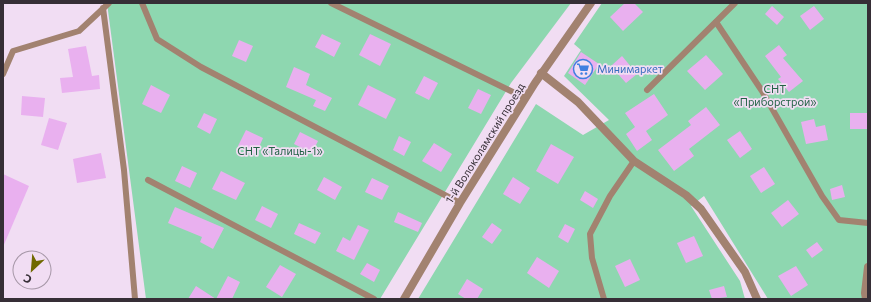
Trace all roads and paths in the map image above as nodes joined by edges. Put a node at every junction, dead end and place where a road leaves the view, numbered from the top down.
1 (109, 3) edge
2 (142, 3) edge
3 (332, 3) edge
4 (590, 3) edge
5 (735, 3) edge
6 (103, 8) junction
7 (716, 22) junction
8 (541, 73) junction
9 (3, 74) edge
10 (647, 90) dead end
11 (525, 98) junction
12 (634, 161) junction
13 (148, 180) dead end
14 (460, 202) junction
15 (868, 223) edge
16 (868, 267) edge
17 (136, 298) edge
18 (374, 299) edge
19 (404, 299) edge
20 (604, 299) edge
21 (757, 299) edge
22 (866, 299) edge

1 - 6 lane
2 - 14 lane
3 - 11 lane
4 - 8 street, 1-й Волоколамский проезд
5 - 7 lane
6 - 9 lane
6 - 17 lane
7 - 10 lane
7 - 15 lane
8 - 11 street, 1-й Волоколамский проезд
8 - 12 street
11 - 14 street, 1-й Волоколамский проезд
12 - 20 lane
12 - 21 street
13 - 18 lane
14 - 19 street, 1-й Волоколамский проезд
16 - 22 street

